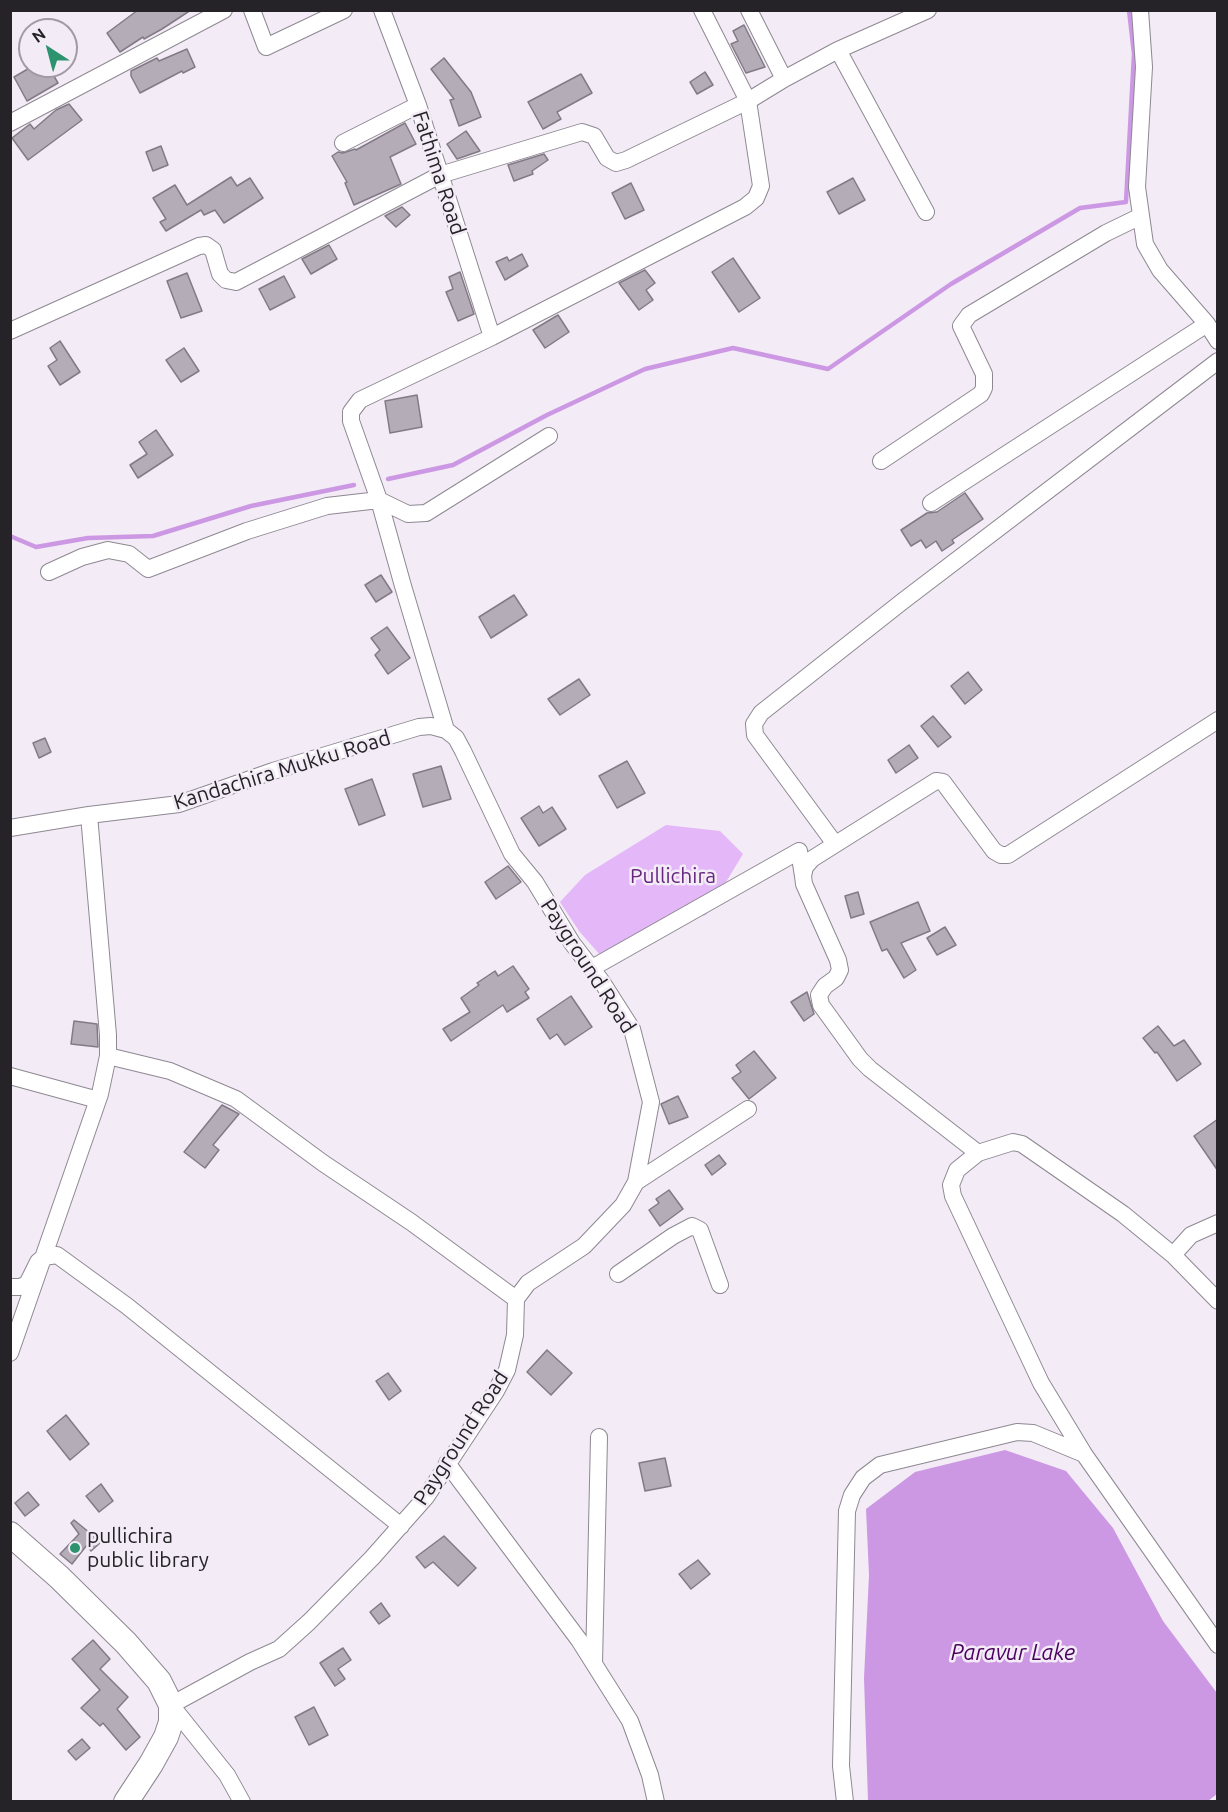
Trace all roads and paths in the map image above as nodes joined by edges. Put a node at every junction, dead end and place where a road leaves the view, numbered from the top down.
1 (224, 10) edge
2 (252, 10) edge
3 (344, 10) edge
4 (382, 10) edge
5 (702, 10) edge
6 (749, 10) edge
7 (1140, 10) edge
8 (926, 11) edge
9 (838, 50) junction
10 (784, 79) junction
11 (748, 101) junction
12 (418, 105) junction
13 (10, 123) edge
14 (343, 143) dead end
15 (440, 175) junction
16 (926, 212) dead end
17 (1141, 216) junction
18 (1207, 324) junction
19 (10, 331) edge
20 (492, 337) junction
21 (1218, 341) edge
22 (1218, 361) edge
23 (549, 436) dead end
24 (881, 461) dead end
25 (379, 500) junction
26 (931, 503) dead end
27 (49, 572) dead end
28 (1218, 720) edge
29 (446, 730) junction
30 (89, 815) junction
31 (10, 828) edge
32 (835, 844) junction
33 (803, 876) junction
34 (592, 968) junction
35 (108, 1056) junction
36 (10, 1076) edge
37 (98, 1100) junction
38 (748, 1109) dead end
39 (978, 1153) junction
40 (636, 1182) junction
41 (1218, 1223) edge
42 (1173, 1255) junction
43 (44, 1257) junction
44 (618, 1274) dead end
45 (720, 1285) dead end
46 (10, 1287) edge
47 (516, 1299) junction
48 (1218, 1300) edge
49 (10, 1353) edge
50 (599, 1437) dead end
51 (1084, 1454) junction
52 (447, 1463) junction
53 (401, 1526) junction
54 (10, 1534) edge
55 (1218, 1646) edge
56 (594, 1664) junction
57 (171, 1706) junction
58 (126, 1802) edge
59 (242, 1802) edge
60 (656, 1802) edge
61 (845, 1802) edge

1 - 13 street
2 - 3 street
4 - 12 street, Fathima Road
5 - 11 street
6 - 10 street
7 - 17 street
8 - 9 street
9 - 10 street
9 - 16 street
10 - 11 street
11 - 15 street
11 - 20 street
12 - 14 street
12 - 15 street, Fathima Road
15 - 19 street
15 - 20 street, Fathima Road
17 - 18 street
17 - 24 street
18 - 21 street
18 - 26 street
20 - 25 street
22 - 32 street
23 - 25 street
25 - 27 street
25 - 29 street
28 - 32 street
29 - 30 street, Kandachira Mukku Road
29 - 34 street, Payground Road
30 - 31 street, Kandachira Mukku Road
30 - 35 street
32 - 33 street
33 - 34 street
33 - 39 street
34 - 40 street, Payground Road
35 - 37 street
35 - 47 street
36 - 37 street
37 - 43 street
38 - 40 street
39 - 42 street
39 - 51 street
40 - 47 street, Payground Road
41 - 42 street
42 - 48 street
43 - 46 street
43 - 49 street
43 - 53 street
44 - 45 street
47 - 52 street, Payground Road
50 - 56 street
51 - 55 street
51 - 61 street
52 - 53 street, Payground Road
52 - 56 street
53 - 57 street, Payground Road
54 - 57 main road
56 - 60 street
57 - 58 main road
57 - 59 street

